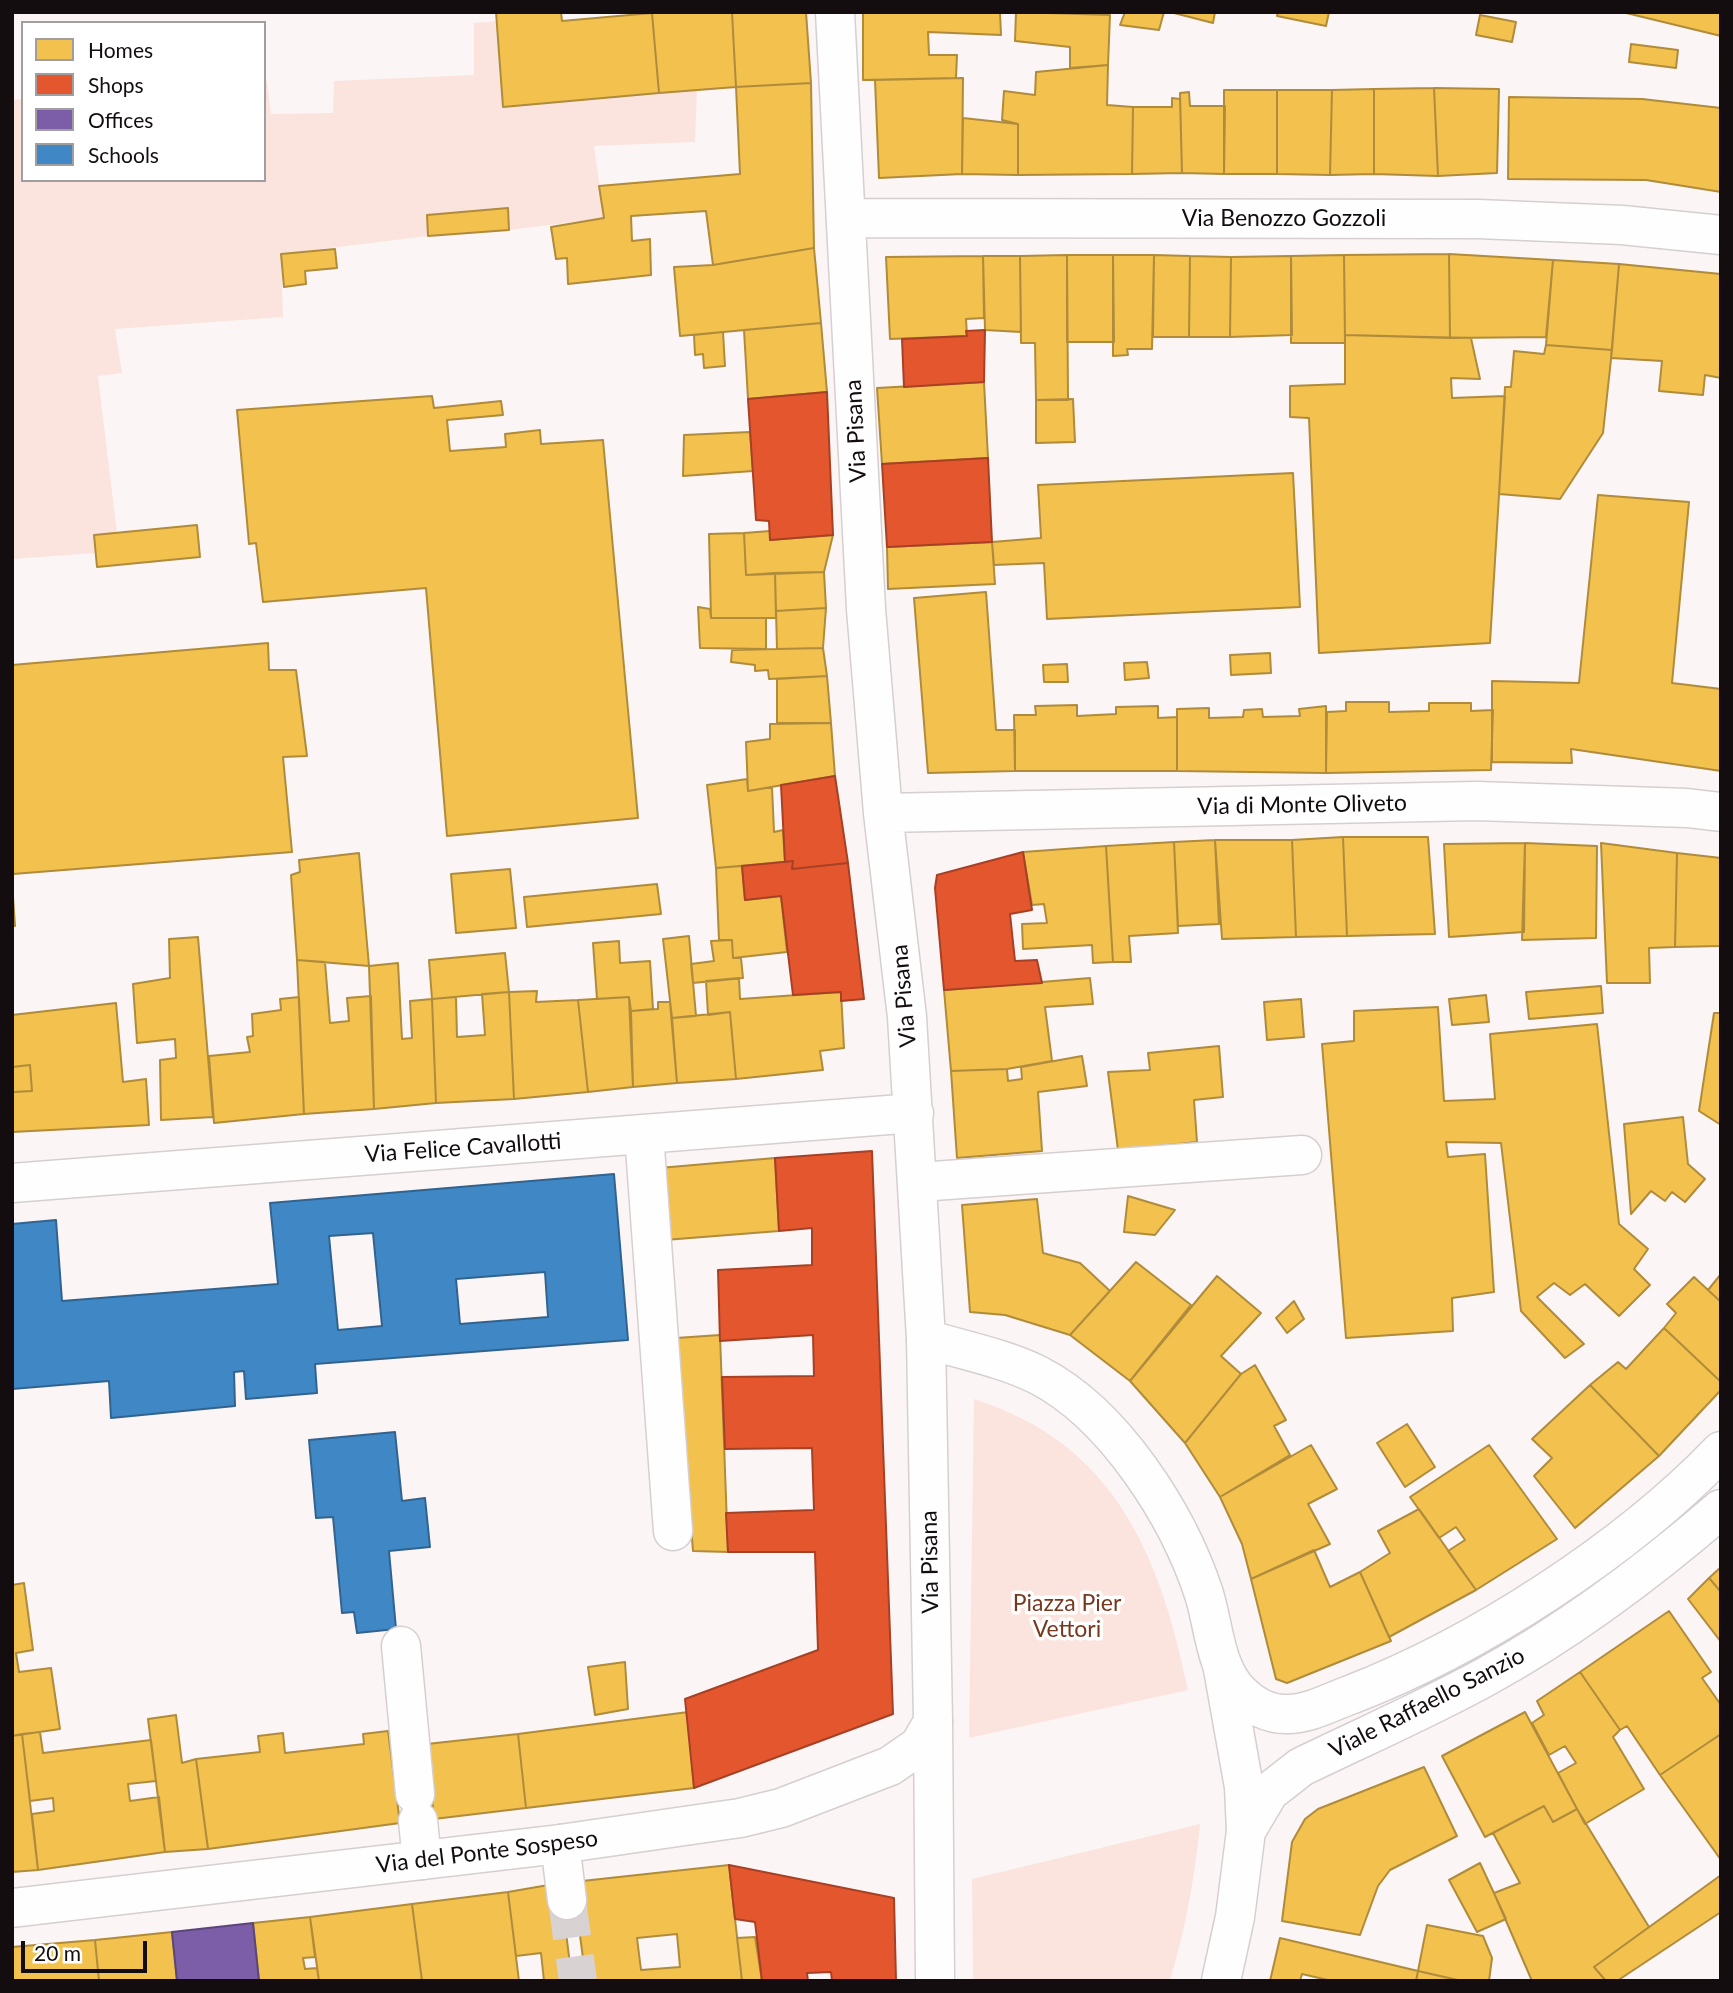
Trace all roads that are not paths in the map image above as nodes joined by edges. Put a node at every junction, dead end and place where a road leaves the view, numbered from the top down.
1 (835, 12) edge
2 (846, 218) junction
3 (1721, 235) edge
4 (1721, 812) edge
5 (883, 813) junction
6 (914, 1113) junction
7 (644, 1134) junction
8 (1301, 1155) dead end
9 (919, 1182) junction
10 (12, 1183) edge
11 (926, 1339) junction
12 (1721, 1451) edge
13 (1721, 1509) edge
14 (673, 1531) dead end
15 (401, 1646) dead end
16 (1223, 1669) junction
17 (933, 1722) junction
18 (1246, 1831) junction
19 (560, 1844) junction
20 (422, 1860) junction
21 (567, 1900) tunnel mouth
22 (12, 1908) edge
23 (935, 1981) edge
24 (1221, 1981) edge

1 - 2 street, Via Pisana
2 - 3 street, Via Benozzo Gozzoli
2 - 5 street, Via Pisana
4 - 5 street, Via di Monte Oliveto
5 - 6 street, Via Pisana
6 - 7 street, Via Felice Cavallotti
6 - 9 street, Via Pisana
7 - 10 street, Via Felice Cavallotti
7 - 14 street
8 - 9 street
9 - 11 street, Via Pisana
11 - 16 street
11 - 17 street, Via Pisana
12 - 16 street, Viale Raffaello Sanzio
13 - 18 street, Viale Raffaello Sanzio
15 - 20 street
16 - 18 street
17 - 19 street, Via del Ponte Sospeso
17 - 23 street, Via Pisana
18 - 24 street
19 - 20 street, Via del Ponte Sospeso
19 - 21 street
20 - 22 street, Via del Ponte Sospeso

